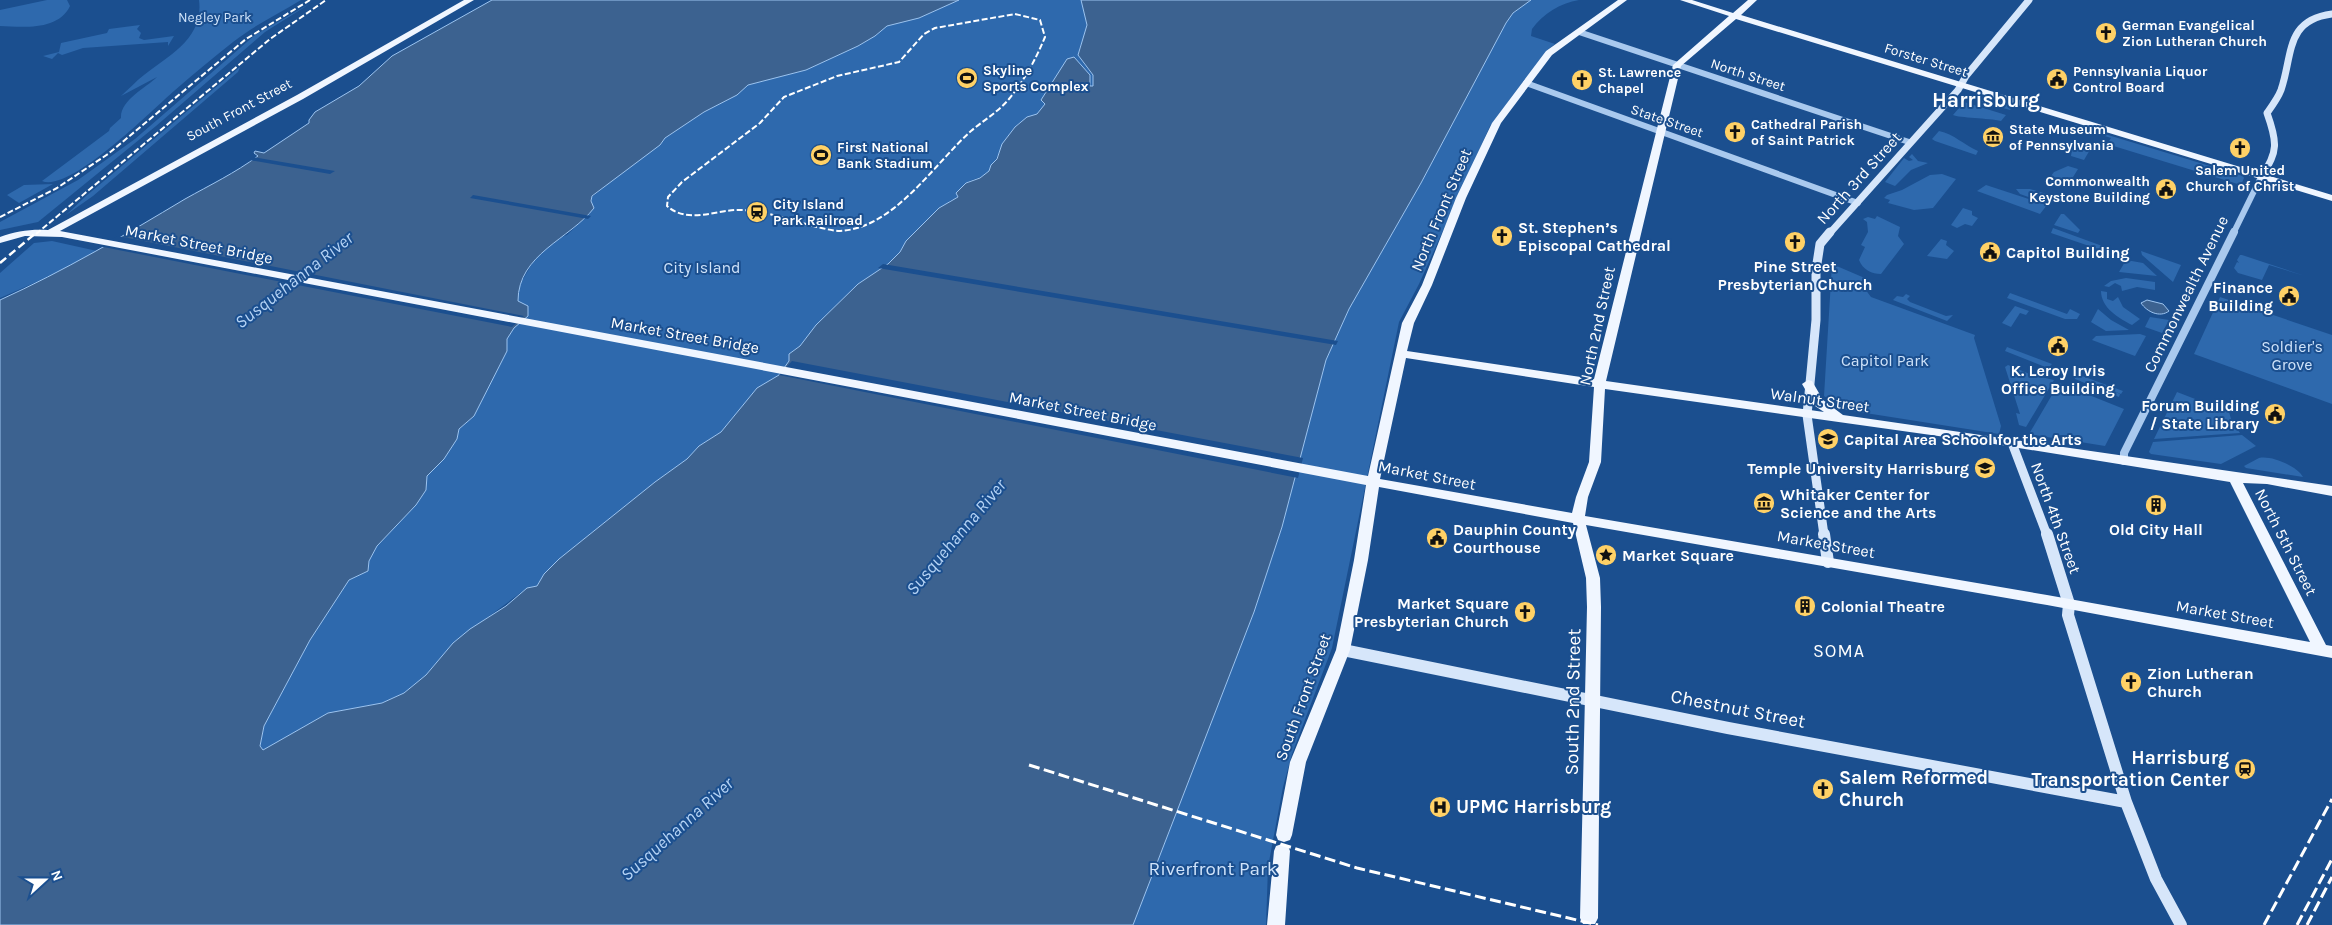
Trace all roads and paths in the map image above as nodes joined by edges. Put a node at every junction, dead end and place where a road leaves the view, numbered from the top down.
1 (470, 0) edge
2 (1623, 0) edge
3 (1684, 0) edge
4 (1700, 0) edge
5 (1753, 0) edge
6 (2029, 0) edge
7 (1737, 14) junction
8 (2332, 14) edge
9 (1578, 32) junction
10 (1677, 65) junction
11 (1527, 82) junction
12 (1962, 82) junction
13 (1661, 130) junction
14 (1909, 142) junction
15 (2263, 174) junction
16 (2332, 191) edge
17 (2332, 198) edge
18 (1859, 201) junction
19 (51, 232) junction
20 (0, 240) edge
21 (1401, 354) junction
22 (1599, 384) junction
23 (1808, 384) junction
24 (1806, 415) junction
25 (1844, 419) junction
26 (2012, 443) junction
27 (2124, 461) junction
28 (1314, 472) joint
29 (2234, 478) junction
30 (1373, 483) junction
31 (2332, 492) edge
32 (2332, 498) edge
33 (1578, 518) junction
34 (1828, 562) junction
35 (2070, 604) junction
36 (1342, 650) junction
37 (2326, 650) edge
38 (1593, 700) junction
39 (2126, 802) junction
40 (1589, 918) dead end
41 (1276, 925) edge
42 (2181, 925) edge

1 - 19 main road, South Front Street
2 - 9 main road, North Front Street
3 - 7 main road, Forster Street
4 - 7 main road, Forster Street
5 - 7 main road
6 - 12 main road, North 3rd Street
7 - 10 main road
7 - 12 main road, Forster Street
8 - 15 main road, Commonwealth Avenue
9 - 10 street, North Street
9 - 11 main road, North Front Street
10 - 13 main road, North 2nd Street
10 - 14 street, North Street
11 - 13 street, State Street
11 - 21 main road, North Front Street
12 - 14 main road, North 3rd Street
12 - 15 main road, Forster Street
13 - 18 street, State Street
13 - 22 main road, North 2nd Street
14 - 18 main road, North 3rd Street
15 - 16 main road, Forster Street
15 - 17 main road, Forster Street
15 - 27 street, Commonwealth Avenue
18 - 23 main road, North 3rd Street
19 - 20 main road, South Front Street
19 - 28 main road, Market Street Bridge
21 - 22 main road, Walnut Street
21 - 30 main road, North Front Street
22 - 24 main road, Walnut Street
22 - 33 main road, North 2nd Street
23 - 24 main road, North 3rd Street
23 - 25 main road
24 - 25 main road, Walnut Street
24 - 34 main road, North 3rd Street
25 - 26 main road, Walnut Street
26 - 27 main road, Walnut Street
26 - 35 main road, North 4th Street
27 - 29 main road, Walnut Street
28 - 30 main road, Market Street
29 - 31 main road, Walnut Street
29 - 32 main road, Walnut Street
29 - 37 main road, North 5th Street
30 - 33 main road, Market Street
30 - 36 main road, South Front Street
33 - 34 main road, Market Street
33 - 38 main road, South 2nd Street
34 - 35 main road, Market Street
35 - 37 main road, Market Street
35 - 39 main road, North 4th Street
36 - 38 main road, Chestnut Street
36 - 41 main road, South Front Street
38 - 39 main road, Chestnut Street
38 - 40 main road, South 2nd Street
39 - 42 main road, North 4th Street

